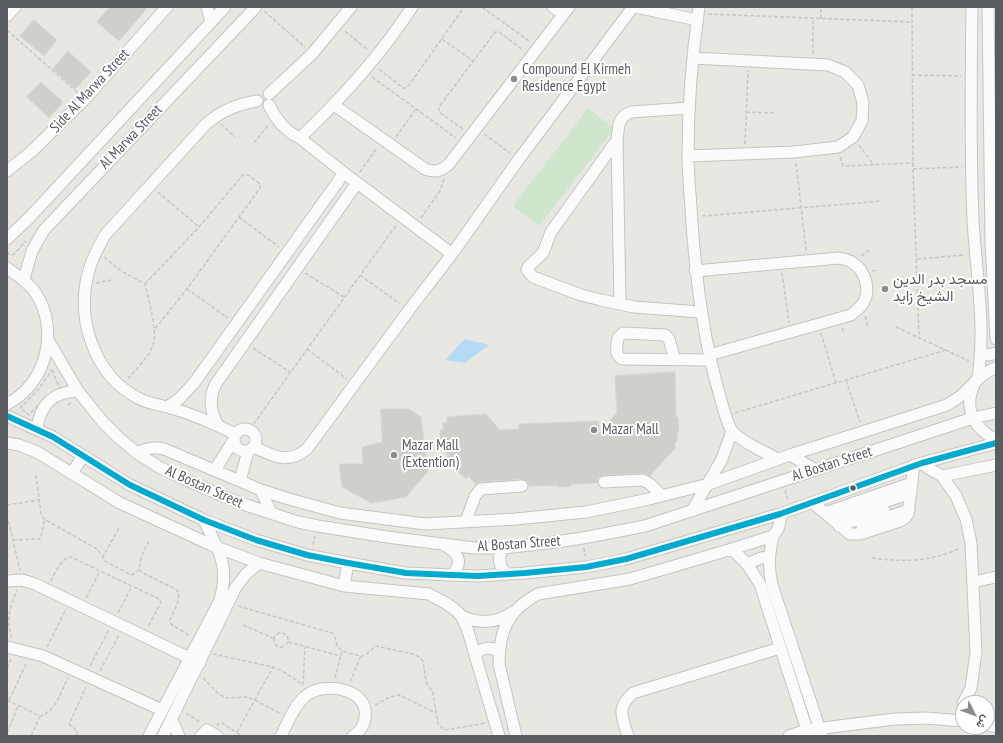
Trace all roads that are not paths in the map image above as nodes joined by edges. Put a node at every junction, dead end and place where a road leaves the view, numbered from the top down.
1 (15, 7) edge
2 (167, 7) edge
3 (208, 7) edge
4 (225, 7) edge
5 (256, 7) edge
6 (351, 7) edge
7 (412, 7) edge
8 (553, 7) edge
9 (633, 7) edge
10 (636, 7) edge
11 (972, 7) edge
12 (988, 7) edge
13 (566, 11) edge
14 (698, 14) edge
15 (7, 16) edge
16 (211, 22) junction
17 (693, 58) junction
18 (269, 100) junction
19 (334, 105) junction
20 (689, 108) junction
21 (300, 138) junction
22 (617, 140) junction
23 (688, 156) junction
24 (7, 171) edge
25 (344, 173) junction
26 (993, 181) edge
27 (355, 182) junction
28 (972, 182) junction
29 (7, 239) edge
30 (994, 242) edge
31 (452, 254) junction
32 (7, 268) edge
33 (695, 271) junction
34 (24, 279) junction
35 (262, 288) junction
36 (275, 298) junction
37 (620, 304) junction
38 (700, 312) junction
39 (996, 339) edge
40 (48, 340) junction
41 (981, 353) junction
42 (996, 353) edge
43 (709, 357) junction
44 (675, 360) junction
45 (996, 368) edge
46 (976, 380) junction
47 (78, 392) junction
48 (7, 404) edge
49 (167, 407) junction
50 (996, 413) edge
51 (7, 416) edge
52 (973, 418) junction
53 (218, 425) junction
54 (37, 429) junction
55 (732, 431) junction
56 (234, 437) junction
57 (996, 440) edge
58 (7, 443) edge
59 (996, 443) edge
60 (251, 449) junction
61 (137, 453) junction
62 (790, 455) junction
63 (83, 456) junction
64 (778, 459) junction
65 (918, 464) junction
66 (996, 464) edge
67 (215, 470) junction
68 (816, 470) junction
69 (72, 473) junction
70 (942, 476) junction
71 (240, 481) junction
72 (604, 482) dead end
73 (709, 484) junction
74 (522, 486) dead end
75 (261, 490) junction
76 (661, 495) junction
77 (911, 497) junction
78 (812, 503) junction
79 (692, 511) junction
80 (785, 512) junction
81 (271, 513) junction
82 (204, 520) junction
83 (466, 521) junction
84 (836, 522) junction
85 (772, 536) junction
86 (442, 544) junction
87 (216, 547) junction
88 (503, 548) junction
89 (732, 549) junction
90 (768, 556) junction
91 (259, 563) junction
92 (348, 563) junction
93 (748, 564) junction
94 (567, 569) junction
95 (507, 574) junction
96 (452, 575) junction
97 (996, 577) edge
98 (7, 581) edge
99 (973, 582) junction
100 (344, 586) junction
101 (570, 588) junction
102 (515, 611) junction
103 (461, 616) junction
104 (11, 648) edge
105 (780, 648) junction
106 (499, 652) junction
107 (475, 656) junction
108 (195, 664) junction
109 (967, 695) edge
110 (162, 710) junction
111 (172, 720) junction
112 (955, 720) edge
113 (821, 732) edge
114 (808, 733) edge
115 (149, 736) edge
116 (163, 736) edge
117 (179, 736) edge
118 (201, 736) edge
119 (217, 736) edge
120 (281, 736) edge
121 (353, 736) edge
122 (499, 736) edge
123 (516, 736) edge
124 (628, 736) edge
125 (789, 736) edge

1 - 15 street
2 - 24 street, Side Al Marwa Street
3 - 16 street
4 - 16 street, Al Marwa Street
5 - 34 street, Al Marwa Street
6 - 18 street
7 - 19 street
8 - 13 street
9 - 31 street
10 - 14 street
11 - 28 street
12 - 26 street
13 - 19 street
14 - 17 street
16 - 29 street, Al Marwa Street
17 - 20 street
17 - 23 street
18 - 21 street
18 - 49 street
19 - 21 street
20 - 22 street
20 - 23 street
21 - 25 street
22 - 37 street
22 - 37 street
23 - 33 street
25 - 27 street
25 - 35 street
26 - 28 street
26 - 30 street
27 - 31 street
27 - 36 street
28 - 41 street
30 - 39 street
31 - 60 street
32 - 34 street
33 - 38 street
33 - 43 street
34 - 40 street
35 - 36 street
35 - 49 street
36 - 53 street
37 - 38 street
38 - 43 street
40 - 47 street, Al Bostan Street
40 - 48 street
41 - 42 street
41 - 46 street
43 - 44 street
43 - 55 street
44 - 44 street
45 - 46 street
46 - 52 street
46 - 62 street
47 - 54 street
47 - 61 street, Al Bostan Street
49 - 53 street
50 - 52 street, Al Bostan Street
51 - 54 street, Al Bostan Street
52 - 57 street
52 - 68 street, Al Bostan Street
53 - 56 street
54 - 63 street, Al Bostan Street
55 - 64 street
55 - 73 street
56 - 60 street
56 - 60 street
56 - 67 street
58 - 69 street
59 - 65 street, Al Bostan Street
60 - 71 street
61 - 67 street
61 - 81 street, Al Bostan Street
62 - 64 street
62 - 68 street
63 - 69 street
63 - 82 street, Al Bostan Street
64 - 73 street
65 - 70 street
65 - 77 street
65 - 78 street, Al Bostan Street
66 - 70 street
67 - 71 street
68 - 79 street, Al Bostan Street
69 - 87 street
70 - 99 street
71 - 75 street
72 - 76 street
73 - 76 street
73 - 79 street
74 - 83 street
75 - 81 street
75 - 83 street
76 - 83 street
77 - 84 street
77 - 84 street
77 - 84 street
78 - 80 street, Al Bostan Street
78 - 84 street
79 - 88 street, Al Bostan Street
80 - 85 street
80 - 94 street, Al Bostan Street
81 - 86 street, Al Bostan Street
82 - 87 street
82 - 92 street, Al Bostan Street
85 - 89 street
85 - 90 street
86 - 88 street, Al Bostan Street
86 - 96 street
87 - 91 street
87 - 108 street
88 - 95 street
89 - 93 street
89 - 101 street
90 - 93 street
90 - 113 street
91 - 100 street
91 - 108 street
92 - 96 street, Al Bostan Street
92 - 100 street
93 - 105 street
94 - 95 street, Al Bostan Street
94 - 101 street
95 - 96 street, Al Bostan Street
97 - 99 street
98 - 108 street
99 - 109 street
100 - 103 street
101 - 102 street
102 - 103 street
102 - 106 street
103 - 107 street
104 - 110 street
105 - 114 street
105 - 124 street
106 - 107 street
106 - 123 street
107 - 122 street
108 - 110 street
108 - 111 street
110 - 115 street
111 - 116 street
111 - 117 street
112 - 113 street
113 - 114 street
114 - 125 street
118 - 119 street
120 - 121 street

